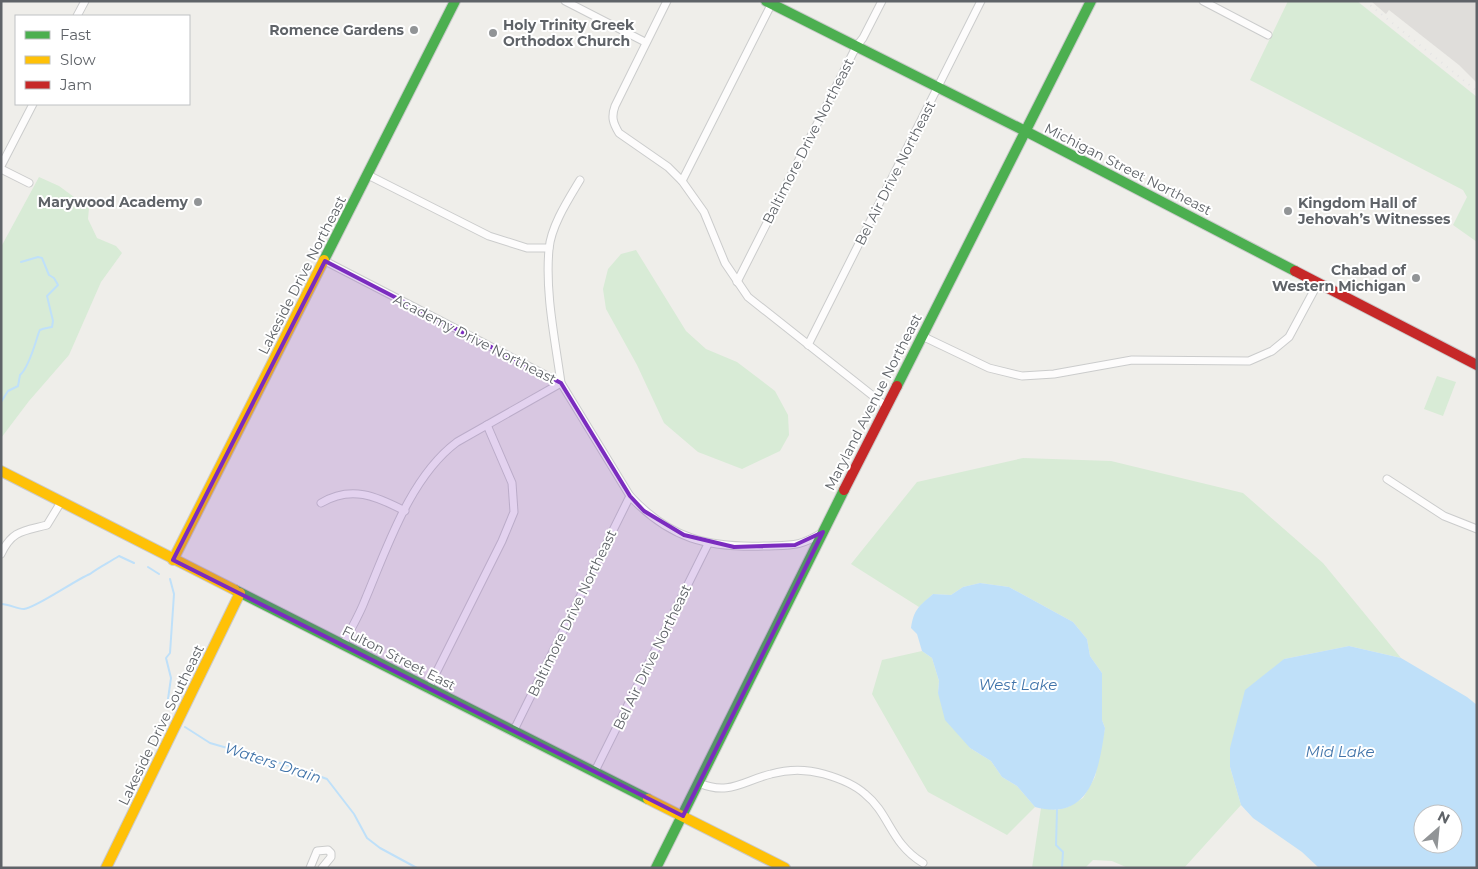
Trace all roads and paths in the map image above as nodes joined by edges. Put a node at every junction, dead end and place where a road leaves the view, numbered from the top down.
1 (85, 1) edge
2 (454, 1) edge
3 (565, 1) edge
4 (666, 1) edge
5 (882, 1) edge
6 (981, 1) edge
7 (1091, 1) edge
8 (1203, 1) edge
9 (770, 2) edge
10 (78, 15) edge
11 (1268, 35) dead end
12 (646, 42) junction
13 (856, 47) junction
14 (938, 88) junction
15 (32, 105) edge
16 (1025, 132) junction
17 (1, 168) edge
18 (368, 174) junction
19 (580, 180) dead end
20 (682, 181) junction
21 (29, 183) dead end
22 (549, 248) junction
23 (325, 261) junction
24 (737, 282) junction
25 (1318, 283) junction
26 (922, 336) junction
27 (808, 344) junction
28 (1477, 365) edge
29 (561, 383) junction
30 (887, 407) junction
31 (487, 425) junction
32 (1, 471) edge
33 (1387, 479) dead end
34 (630, 496) junction
35 (61, 502) junction
36 (321, 503) dead end
37 (405, 510) junction
38 (1477, 529) edge
39 (823, 532) junction
40 (708, 544) junction
41 (1, 554) edge
42 (173, 560) junction
43 (240, 593) junction
44 (343, 645) junction
45 (428, 689) junction
46 (514, 730) junction
47 (595, 771) junction
48 (699, 783) junction
49 (682, 816) junction
50 (923, 863) dead end
51 (106, 868) edge
52 (310, 868) edge
53 (322, 868) edge
54 (656, 868) edge
55 (785, 868) edge

1 - 10 street
2 - 18 street, Lakeside Drive Northeast
3 - 12 street
4 - 12 street
5 - 13 street, Baltimore Drive Northeast
6 - 14 street, Bel Air Drive Northeast
7 - 16 street, Maryland Avenue Northeast
8 - 11 street
9 - 13 street, Michigan Street Northeast
9 - 20 street
12 - 20 street
13 - 14 street, Michigan Street Northeast
13 - 24 street, Baltimore Drive Northeast
14 - 16 street, Michigan Street Northeast
14 - 27 street, Bel Air Drive Northeast
15 - 17 street
16 - 25 street, Michigan Street Northeast
16 - 26 street, Maryland Avenue Northeast
17 - 21 street
18 - 22 street
18 - 23 street, Lakeside Drive Northeast
19 - 22 street
20 - 24 street
22 - 29 street
23 - 29 street, Academy Drive Northeast
23 - 42 street, Lakeside Drive Northeast
24 - 27 street
25 - 26 street
25 - 28 street, Michigan Street Northeast
26 - 30 street, Maryland Avenue Northeast
27 - 30 street
29 - 31 street
29 - 34 street, Academy Drive Northeast
30 - 39 street, Maryland Avenue Northeast
31 - 37 street
31 - 45 street
32 - 35 street, Fulton Street East
33 - 38 street
34 - 40 street, Academy Drive Northeast
34 - 46 street, Baltimore Drive Northeast
35 - 41 street
35 - 42 street, Fulton Street East
36 - 37 street
37 - 44 street
39 - 40 street, Academy Drive Northeast
39 - 48 street, Maryland Avenue Northeast
40 - 47 street, Bel Air Drive Northeast
42 - 43 street, Fulton Street East
43 - 44 street, Fulton Street East
43 - 51 street, Lakeside Drive Southeast
44 - 45 street, Fulton Street East
45 - 46 street, Fulton Street East
46 - 47 street, Fulton Street East
47 - 49 street, Fulton Street East
48 - 49 street, Maryland Avenue Northeast
48 - 50 street
49 - 54 street, Maryland Avenue Northeast
49 - 55 street, Fulton Street East
52 - 53 street

